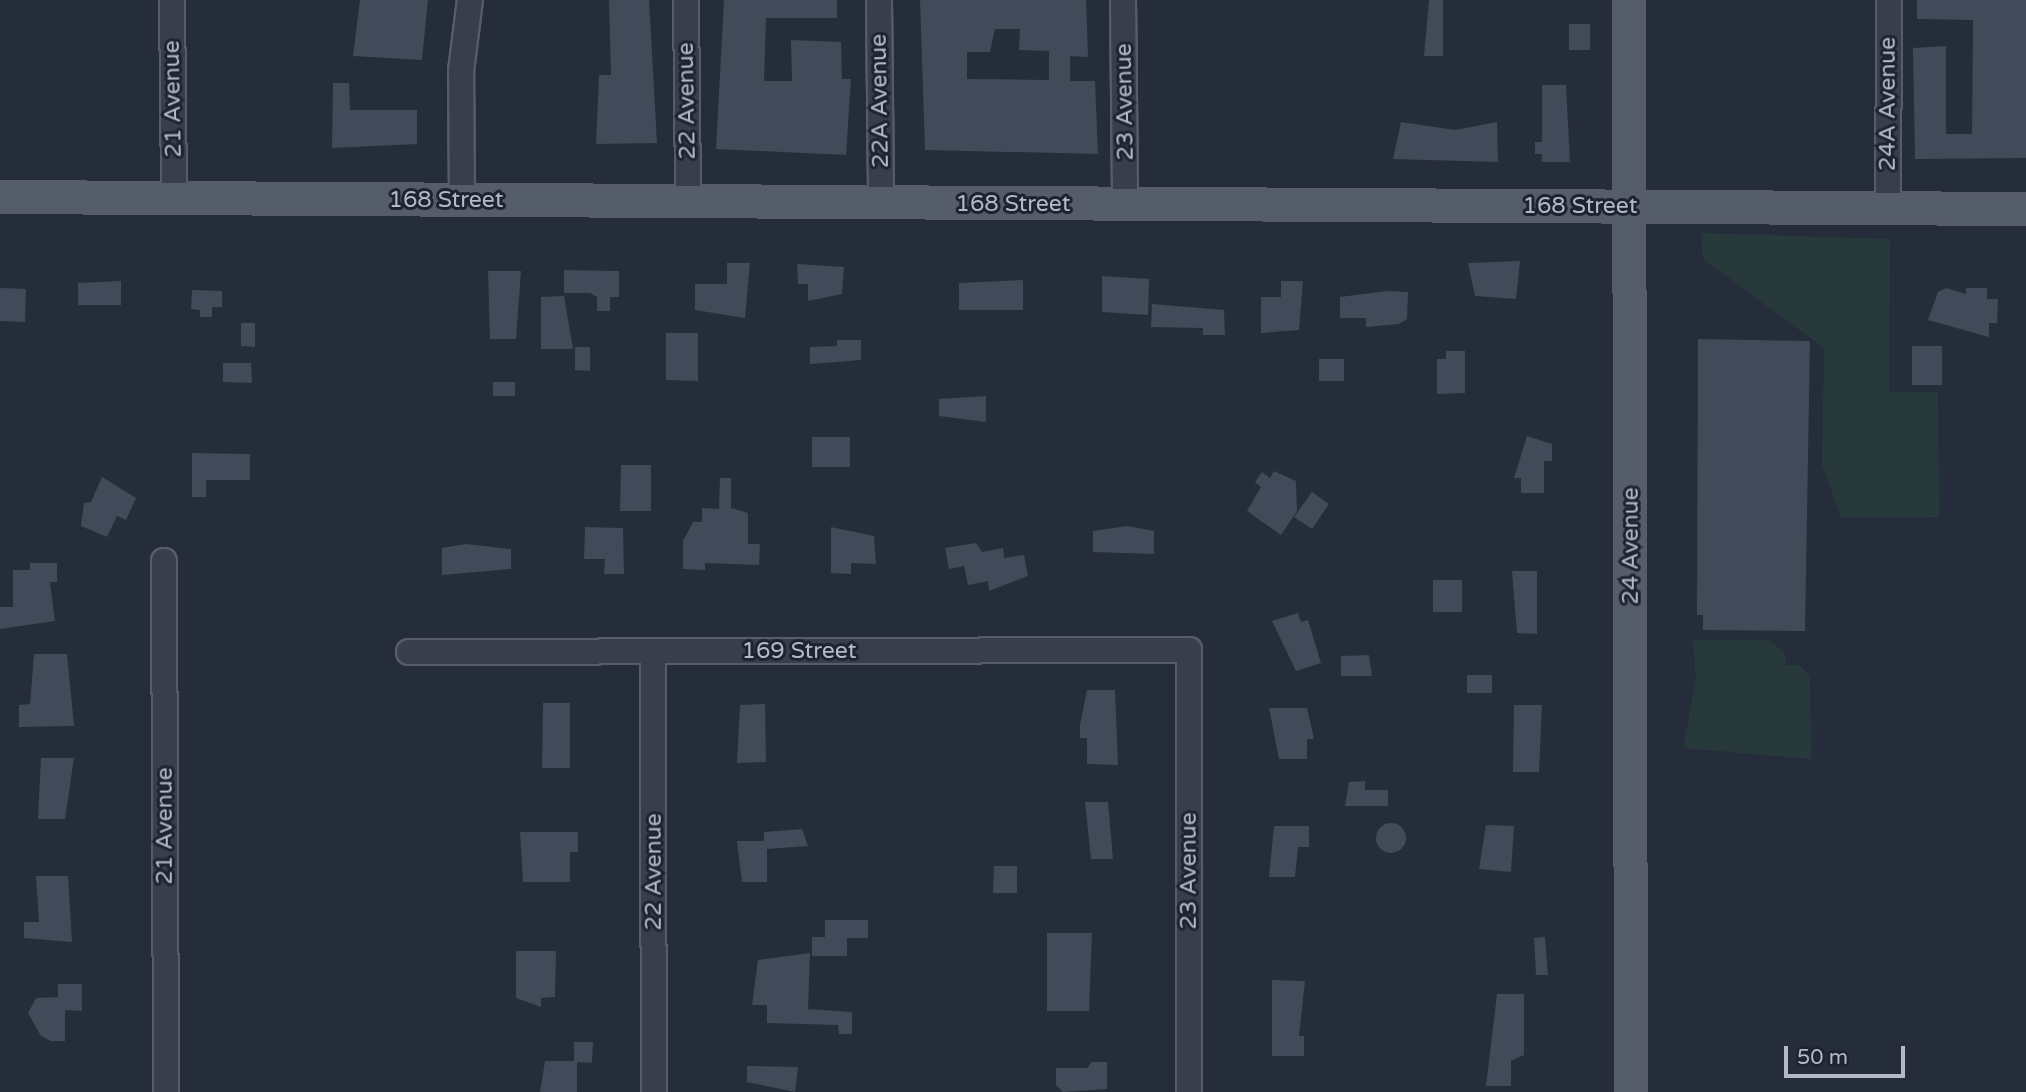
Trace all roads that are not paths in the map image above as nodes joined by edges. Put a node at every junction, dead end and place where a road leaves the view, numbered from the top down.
1 (172, 0) edge
2 (470, 0) edge
3 (686, 0) edge
4 (879, 0) edge
5 (1123, 0) edge
6 (1629, 0) edge
7 (1889, 0) edge
8 (0, 197) edge
9 (174, 198) junction
10 (462, 200) junction
11 (688, 202) junction
12 (881, 203) junction
13 (1125, 204) junction
14 (1630, 206) junction
15 (1888, 208) junction
16 (2026, 209) edge
17 (164, 561) dead end
18 (1189, 650) joint
19 (409, 652) dead end
20 (653, 652) junction
21 (166, 1092) edge
22 (654, 1092) edge
23 (1189, 1092) edge
24 (1631, 1092) edge

1 - 9 street, 21 Avenue
2 - 10 street
3 - 11 street, 22 Avenue
4 - 12 street, 22A Avenue
5 - 13 street, 23 Avenue
6 - 14 main road, 24 Avenue
7 - 15 street, 24A Avenue
8 - 9 main road, 168 Street
9 - 10 main road, 168 Street
10 - 11 main road, 168 Street
11 - 12 main road, 168 Street
12 - 13 main road, 168 Street
13 - 14 main road, 168 Street
14 - 15 main road, 168 Street
14 - 24 main road, 24 Avenue
15 - 16 main road, 168 Street
17 - 21 street, 21 Avenue
18 - 20 street, 169 Street
18 - 23 street, 23 Avenue
19 - 20 street, 169 Street
20 - 22 street, 22 Avenue

